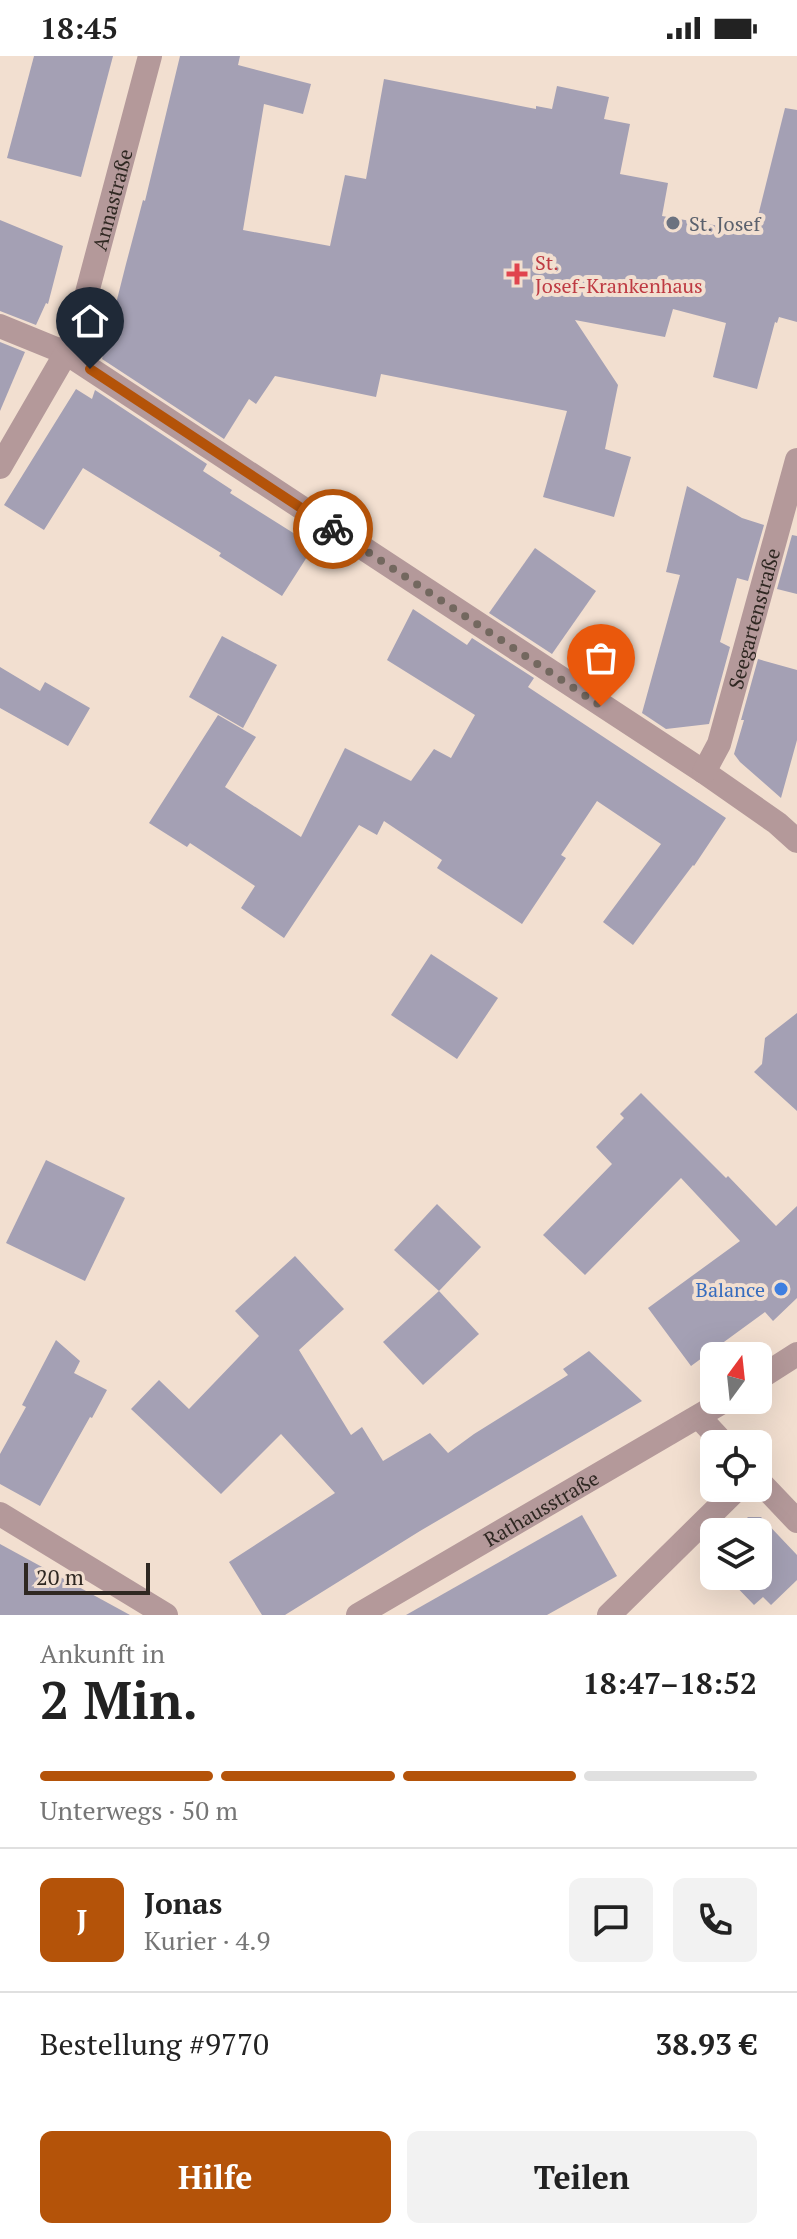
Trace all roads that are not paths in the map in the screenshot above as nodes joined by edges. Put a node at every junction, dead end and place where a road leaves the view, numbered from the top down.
1 (150, 56) edge
2 (0, 326) edge
3 (66, 353) junction
4 (797, 460) edge
5 (0, 467) edge
6 (704, 772) junction
7 (797, 841) edge
8 (797, 1354) edge
9 (772, 1370) edge
10 (704, 1414) edge
11 (699, 1417) junction
12 (711, 1430) edge
13 (772, 1495) edge
14 (724, 1502) edge
15 (0, 1514) edge
16 (797, 1521) edge
17 (166, 1615) edge
18 (358, 1615) edge
19 (609, 1615) edge

1 - 3 street, Annastraße
2 - 3 street
3 - 5 street, Annastraße
3 - 6 street
4 - 6 street, Seegartenstraße
6 - 7 street
8 - 9 street
10 - 11 street, Rathausstraße
11 - 12 street
11 - 18 street, Rathausstraße
13 - 16 street
14 - 19 street
15 - 17 street

